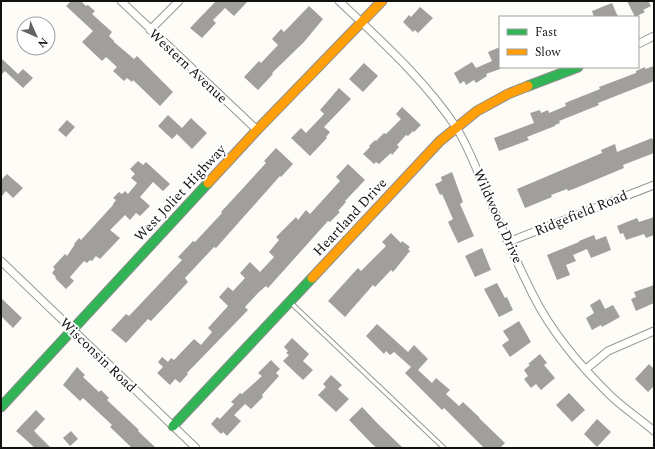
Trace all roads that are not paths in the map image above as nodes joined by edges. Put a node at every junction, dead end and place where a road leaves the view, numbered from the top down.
1 (121, 1) edge
2 (179, 1) edge
3 (339, 1) edge
4 (382, 1) edge
5 (361, 22) junction
6 (150, 30) junction
7 (654, 36) edge
8 (639, 44) edge
9 (575, 68) edge
10 (456, 128) junction
11 (256, 130) junction
12 (654, 185) edge
13 (508, 242) junction
14 (1, 261) edge
15 (290, 301) junction
16 (72, 330) junction
17 (654, 331) edge
18 (586, 369) junction
19 (1, 406) edge
20 (173, 426) junction
21 (654, 431) edge
22 (196, 448) edge
23 (444, 448) edge

1 - 6 street, Western Avenue
2 - 6 street
3 - 5 street, Wildwood Drive
4 - 5 street, West Joliet Highway
5 - 10 street, Wildwood Drive
5 - 11 street, West Joliet Highway
6 - 11 street, Western Avenue
7 - 8 street
9 - 10 street, Heartland Drive
10 - 13 street, Wildwood Drive
10 - 15 street, Heartland Drive
11 - 16 street, West Joliet Highway
12 - 13 street, Ridgefield Road
13 - 18 street, Wildwood Drive
14 - 16 street, Wisconsin Road
15 - 20 street, Heartland Drive
15 - 23 lane
16 - 19 street, West Joliet Highway
16 - 20 street, Wisconsin Road
17 - 18 street
18 - 21 street, Wildwood Drive
20 - 22 street, Wisconsin Road

